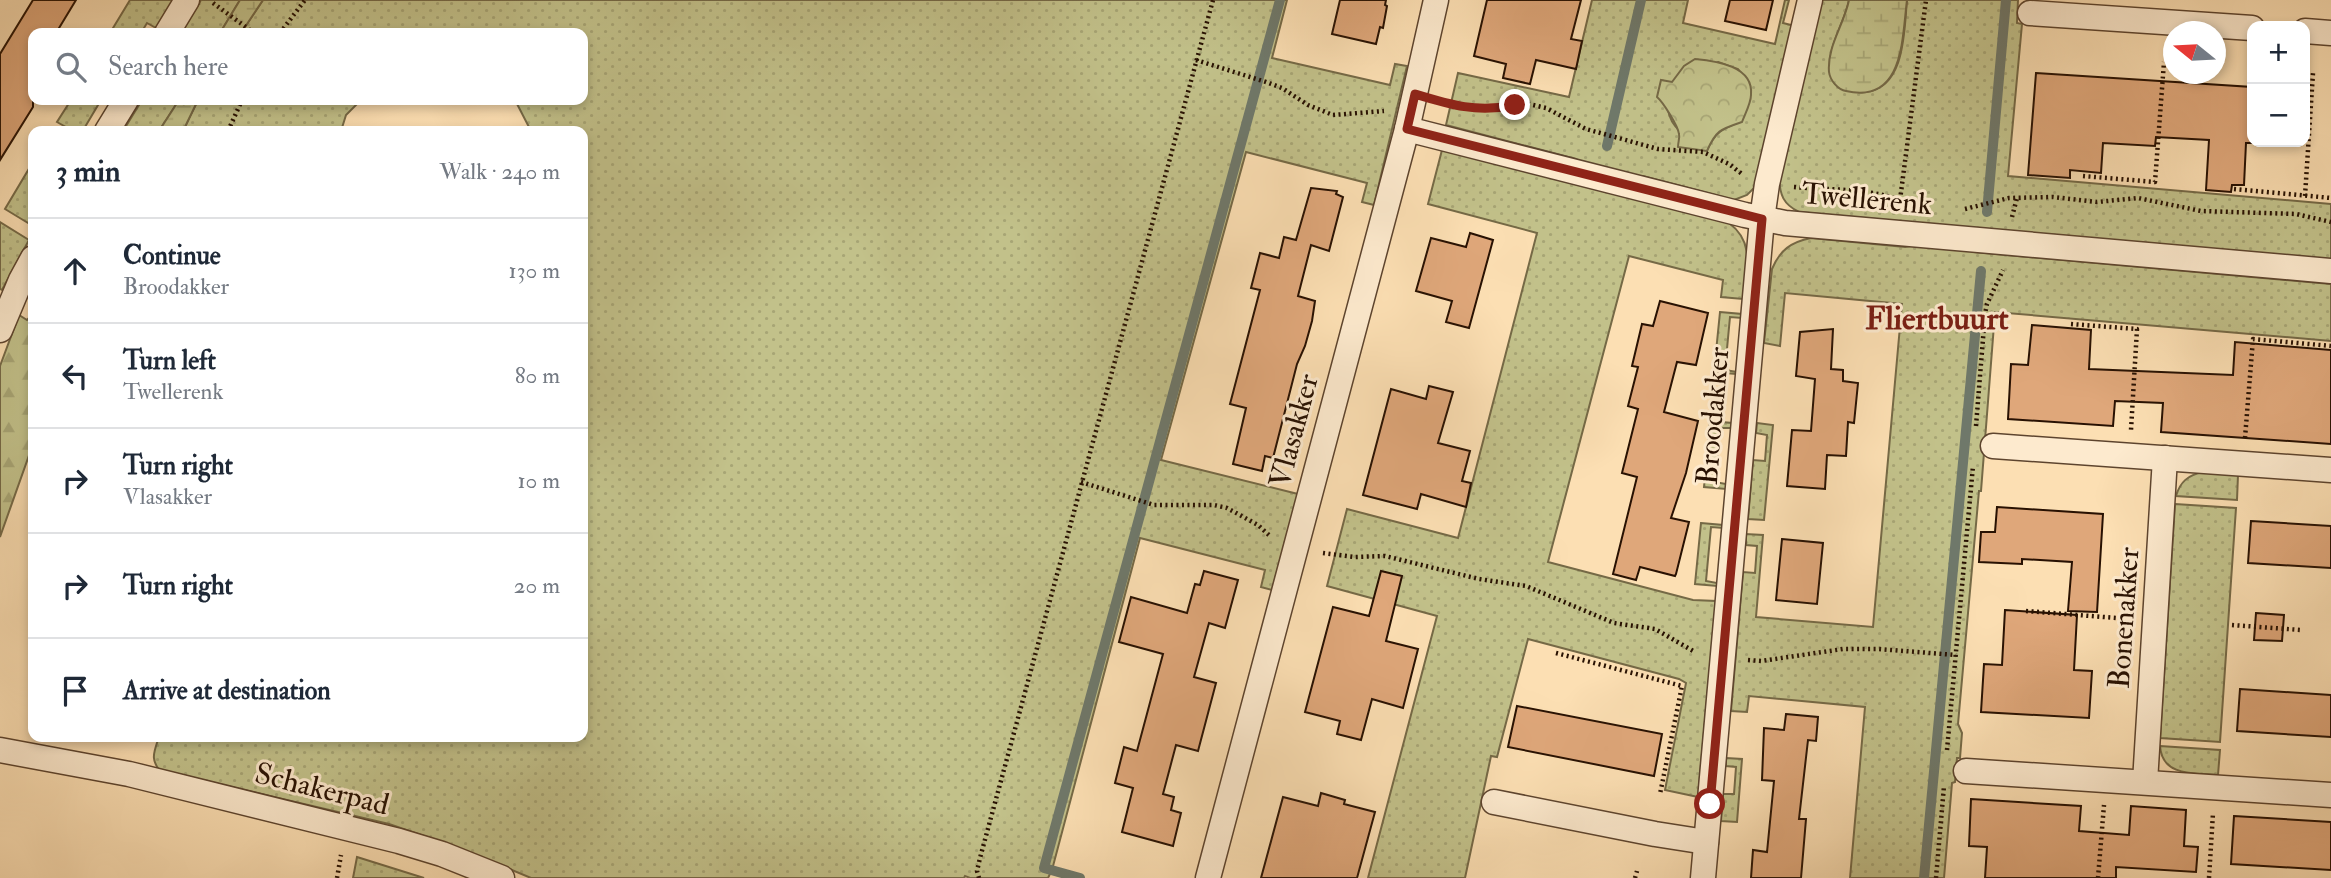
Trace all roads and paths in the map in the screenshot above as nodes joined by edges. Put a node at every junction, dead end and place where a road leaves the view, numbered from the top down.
1 (187, 0) edge
2 (305, 0) edge
3 (1213, 0) edge
4 (1436, 0) edge
5 (1810, 0) edge
6 (1926, 0) edge
7 (221, 9) dead end
8 (2030, 13) dead end
9 (170, 28) edge
10 (247, 28) edge
11 (284, 28) edge
12 (2247, 28) edge
13 (2310, 31) edge
14 (2331, 33) edge
15 (1196, 60) junction
16 (2313, 72) dead end
17 (2163, 75) edge
18 (123, 105) edge
19 (240, 105) edge
20 (1411, 113) junction
21 (110, 126) edge
22 (230, 126) edge
23 (1622, 138) dead end
24 (2083, 176) dead end
25 (2234, 189) dead end
26 (2305, 195) junction
27 (2018, 198) junction
28 (2331, 198) edge
29 (1900, 200) dead end
30 (1974, 207) dead end
31 (1762, 219) junction
32 (2331, 222) edge
33 (2008, 243) junction
34 (28, 267) edge
35 (2331, 271) edge
36 (2071, 324) dead end
37 (0, 330) edge
38 (2331, 346) edge
39 (1981, 446) junction
40 (2130, 456) junction
41 (2165, 458) junction
42 (2243, 463) junction
43 (2331, 470) edge
44 (1081, 482) junction
45 (1296, 545) junction
46 (2026, 611) dead end
47 (2155, 620) junction
48 (2232, 625) dead end
49 (2301, 630) dead end
50 (1556, 653) dead end
51 (1953, 655) junction
52 (1723, 659) junction
53 (0, 750) edge
54 (1957, 763) joint
55 (2105, 780) junction
56 (2145, 782) junction
57 (1945, 783) dead end
58 (2215, 787) junction
59 (1660, 794) dead end
60 (2331, 795) edge
61 (1494, 802) dead end
62 (1706, 842) junction
63 (342, 848) dead end
64 (1637, 871) dead end
65 (337, 878) edge
66 (502, 878) edge
67 (979, 878) edge
68 (1208, 878) edge
69 (1636, 878) edge
70 (1703, 878) edge
71 (1936, 878) edge
72 (2098, 878) edge
73 (2208, 878) edge

1 - 9 street
2 - 11 path
3 - 15 path
4 - 20 street, Vlasakker
5 - 31 street, Broodakker
6 - 29 path
7 - 10 path
8 - 12 street
13 - 14 street
15 - 20 path
15 - 44 path
16 - 26 path
17 - 24 path
18 - 21 street
19 - 22 path
20 - 23 path
20 - 31 street, Twellerenk
20 - 45 street, Vlasakker
25 - 26 path
26 - 28 path
27 - 30 path
27 - 32 path
27 - 33 path
31 - 33 street, Twellerenk
31 - 52 street, Broodakker
33 - 35 street, Twellerenk
33 - 39 path
34 - 37 street
36 - 40 path
38 - 42 path
39 - 40 street
39 - 51 path
40 - 41 street
41 - 42 street
41 - 47 street, Bonenakker
42 - 43 street
44 - 45 path
44 - 67 path
45 - 52 path
45 - 68 street, Vlasakker
46 - 47 path
47 - 56 street, Bonenakker
48 - 49 path
50 - 59 path
51 - 52 path
51 - 54 path
52 - 62 street, Broodakker
53 - 66 street, Schakerpad
54 - 55 street
55 - 56 street
55 - 72 path
56 - 58 street
57 - 71 path
58 - 60 street
58 - 73 path
61 - 62 street
62 - 70 street, Broodakker
63 - 65 path
64 - 69 path

